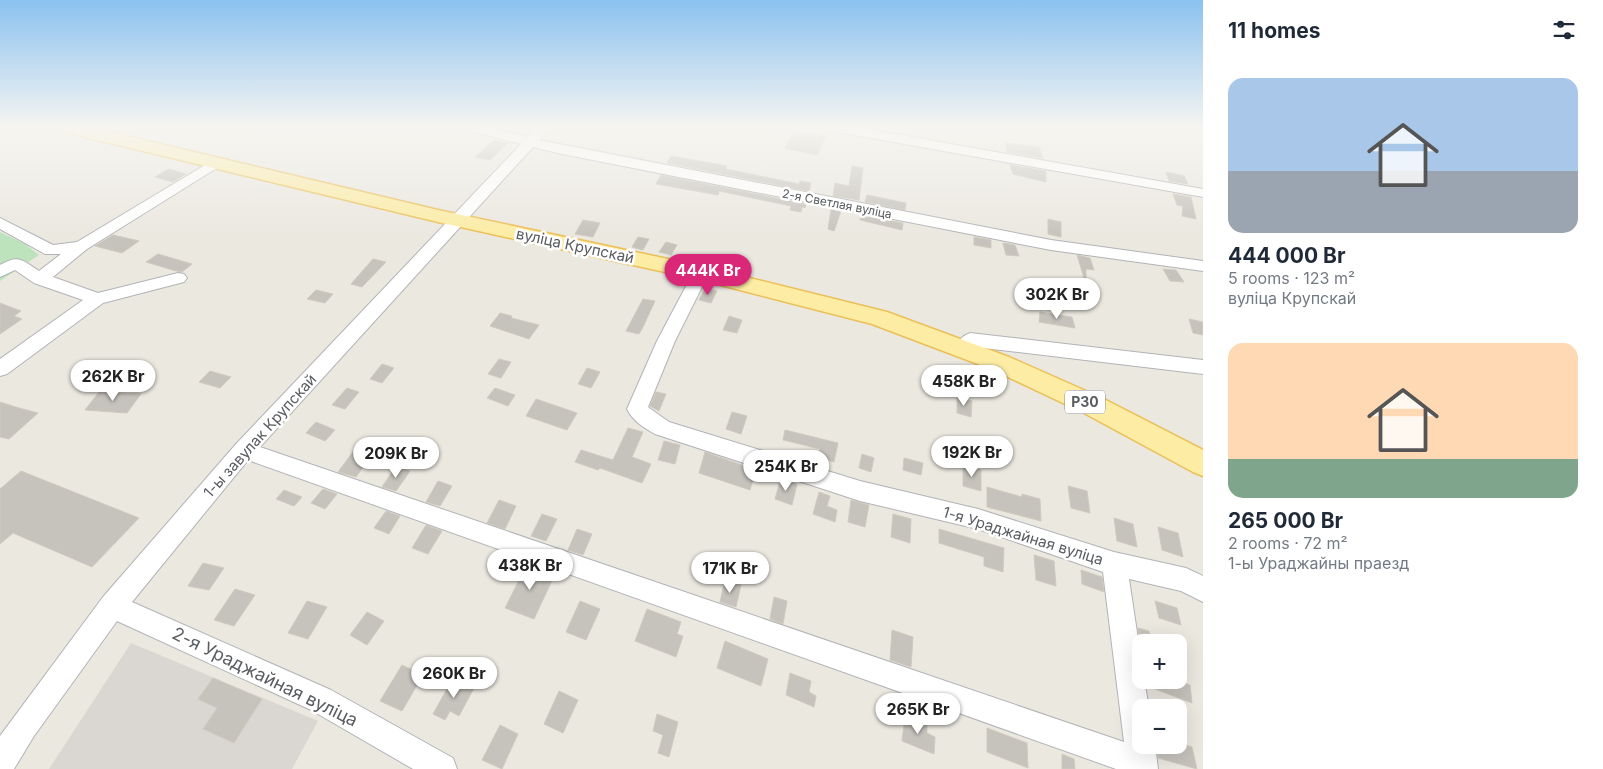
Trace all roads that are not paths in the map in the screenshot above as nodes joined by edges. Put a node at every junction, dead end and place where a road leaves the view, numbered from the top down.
1 (213, 164) edge
2 (218, 164) edge
3 (509, 164) edge
4 (636, 164) edge
5 (1039, 164) edge
6 (1203, 193) edge
7 (456, 220) junction
8 (0, 223) edge
9 (81, 246) junction
10 (1203, 266) edge
11 (0, 272) edge
12 (701, 273) junction
13 (178, 278) dead end
14 (40, 279) junction
15 (98, 299) junction
16 (963, 349) junction
17 (1203, 367) edge
18 (0, 369) edge
19 (244, 450) junction
20 (1203, 464) edge
21 (1114, 564) junction
22 (1203, 590) edge
23 (112, 606) junction
24 (0, 762) edge
25 (1142, 766) edge
26 (442, 769) edge

1 - 9 street
2 - 7 main road, вуліца Крупскай / Р30
3 - 7 street, 1-ы завулак Крупскай
4 - 10 street, 2-я Светлая вуліца
5 - 6 street
7 - 12 main road, вуліца Крупскай / Р30
7 - 19 street, 1-ы завулак Крупскай
8 - 9 street
9 - 14 street
11 - 14 street
12 - 16 main road, вуліца Крупскай / Р30
12 - 21 street, 1-я Ураджайная вуліца
13 - 15 street
14 - 15 street
15 - 18 street
16 - 17 street
16 - 20 main road, вуліца Крупскай / Р30
19 - 23 street, 1-ы завулак Крупскай
19 - 25 street
21 - 22 street, 1-я Ураджайная вуліца
21 - 25 street
23 - 24 street, 1-ы завулак Крупскай
23 - 26 street, 2-я Ураджайная вуліца

